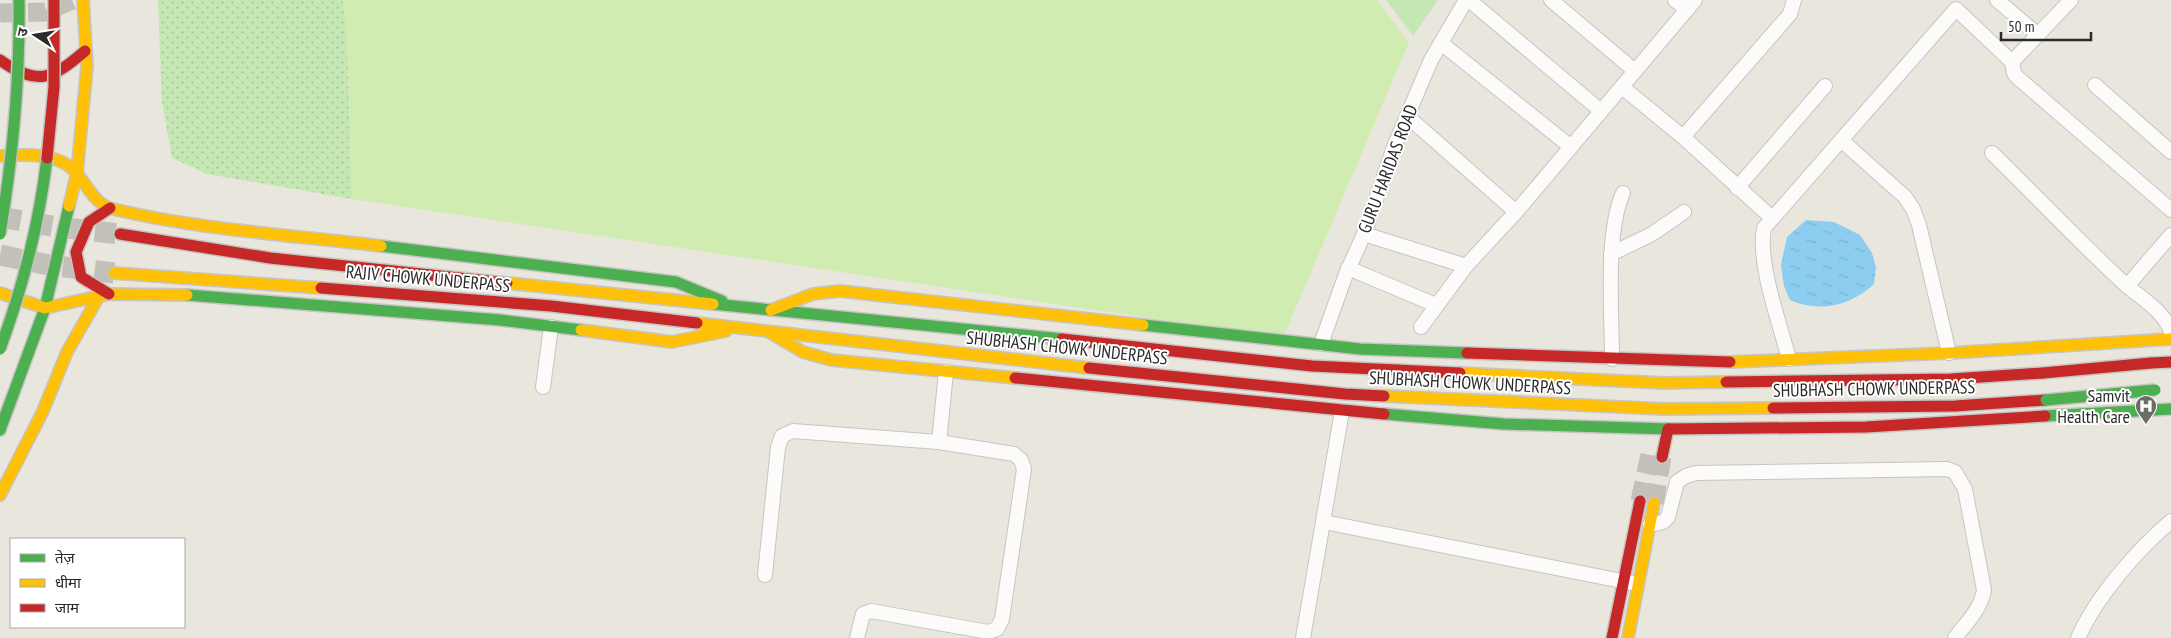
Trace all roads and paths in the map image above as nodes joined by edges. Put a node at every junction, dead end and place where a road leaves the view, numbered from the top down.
1 (19, 0) edge
2 (54, 0) edge
3 (83, 0) edge
4 (1468, 0) edge
5 (1551, 0) edge
6 (1675, 0) edge
7 (1794, 0) edge
8 (1997, 0) edge
9 (2071, 0) edge
10 (1691, 5) edge
11 (2038, 35) junction
12 (1441, 43) junction
13 (86, 51) junction
14 (0, 60) edge
15 (2012, 62) junction
16 (1635, 71) junction
17 (2095, 85) dead end
18 (1824, 86) dead end
19 (1622, 87) junction
20 (1601, 111) junction
21 (1407, 116) junction
22 (1683, 137) junction
23 (1841, 140) junction
24 (1570, 147) junction
25 (1992, 152) dead end
26 (2171, 152) edge
27 (0, 156) edge
28 (78, 173) junction
29 (1738, 188) junction
30 (1623, 193) dead end
31 (110, 208) junction
32 (2171, 210) edge
33 (1516, 212) junction
34 (1684, 212) dead end
35 (1772, 218) junction
36 (0, 234) edge
37 (120, 234) tunnel mouth
38 (1364, 234) junction
39 (2171, 235) edge
40 (1612, 254) junction
41 (1466, 266) junction
42 (1348, 268) junction
43 (114, 273) tunnel mouth
44 (2127, 286) junction
45 (0, 293) edge
46 (104, 295) junction
47 (1436, 305) junction
48 (738, 307) junction
49 (45, 308) junction
50 (770, 310) junction
51 (551, 327) junction
52 (1421, 327) dead end
53 (737, 328) junction
54 (770, 332) junction
55 (2171, 332) edge
56 (2171, 339) edge
57 (1321, 344) junction
58 (2092, 344) junction
59 (6, 349) edge
60 (1949, 353) junction
61 (1612, 359) junction
62 (1789, 359) junction
63 (2171, 362) edge
64 (22, 366) junction
65 (946, 372) junction
66 (543, 387) dead end
67 (2159, 390) dead end
68 (2171, 409) edge
69 (1342, 411) junction
70 (2094, 413) junction
71 (0, 430) edge
72 (1659, 432) junction
73 (939, 442) junction
74 (1662, 457) tunnel mouth
75 (4, 478) edge
76 (0, 494) edge
77 (1640, 501) tunnel mouth
78 (1654, 503) tunnel mouth
79 (2171, 521) edge
80 (1324, 522) junction
81 (1650, 525) junction
82 (764, 575) dead end
83 (1622, 582) junction
84 (1638, 583) junction
85 (858, 638) edge
86 (1303, 638) edge
87 (1612, 638) edge
88 (1628, 638) edge
89 (1955, 638) edge
90 (2078, 638) edge

1 - 36 main road, bridge
2 - 59 main road, bridge
3 - 13 main road
4 - 12 street, GURU HARIDAS ROAD
4 - 20 street
5 - 16 street
6 - 10 street
7 - 22 street
8 - 11 street
9 - 11 street
10 - 16 street
11 - 15 street
12 - 21 street, GURU HARIDAS ROAD
12 - 24 street
13 - 14 main road
13 - 28 main road
15 - 23 street
15 - 32 street
16 - 19 street
17 - 26 street
18 - 29 street
19 - 20 street
19 - 22 street
20 - 24 street
21 - 33 street
21 - 38 street, GURU HARIDAS ROAD
22 - 29 street
23 - 35 street
23 - 60 street
24 - 33 street
25 - 44 street
27 - 28 main road
28 - 31 main road
28 - 49 main road
29 - 35 street
30 - 40 street
31 - 46 main road
31 - 48 main road
33 - 41 street
34 - 40 street
35 - 62 street
37 - 48 main road, RAJIV CHOWK UNDERPASS
38 - 41 street
38 - 42 street, GURU HARIDAS ROAD
39 - 44 street
40 - 61 street
41 - 47 street
42 - 47 street
42 - 57 street, GURU HARIDAS ROAD
43 - 53 main road, RAJIV CHOWK UNDERPASS
44 - 55 street
45 - 49 main road
46 - 49 main road
46 - 51 main road
46 - 75 main road
47 - 52 street
48 - 50 main road, RAJIV CHOWK UNDERPASS
49 - 64 main road
50 - 57 main road
50 - 63 main road, SHUBHASH CHOWK UNDERPASS, bridge
51 - 53 main road
51 - 66 street
53 - 54 main road, RAJIV CHOWK UNDERPASS
54 - 65 main road
54 - 67 main road, SHUBHASH CHOWK UNDERPASS, bridge
56 - 58 main road
57 - 61 main road
58 - 60 main road
58 - 70 main road
59 - 64 main road
60 - 62 main road
61 - 62 main road
64 - 71 main road
65 - 69 main road
65 - 73 street
68 - 70 main road
69 - 72 main road
69 - 80 street
70 - 72 main road
72 - 74 main road
73 - 82 street
73 - 85 street
75 - 76 main road
77 - 83 main road
78 - 81 main road
79 - 90 street
80 - 83 street
80 - 86 street
81 - 84 main road
81 - 89 street
83 - 84 street
83 - 87 main road
84 - 88 main road

